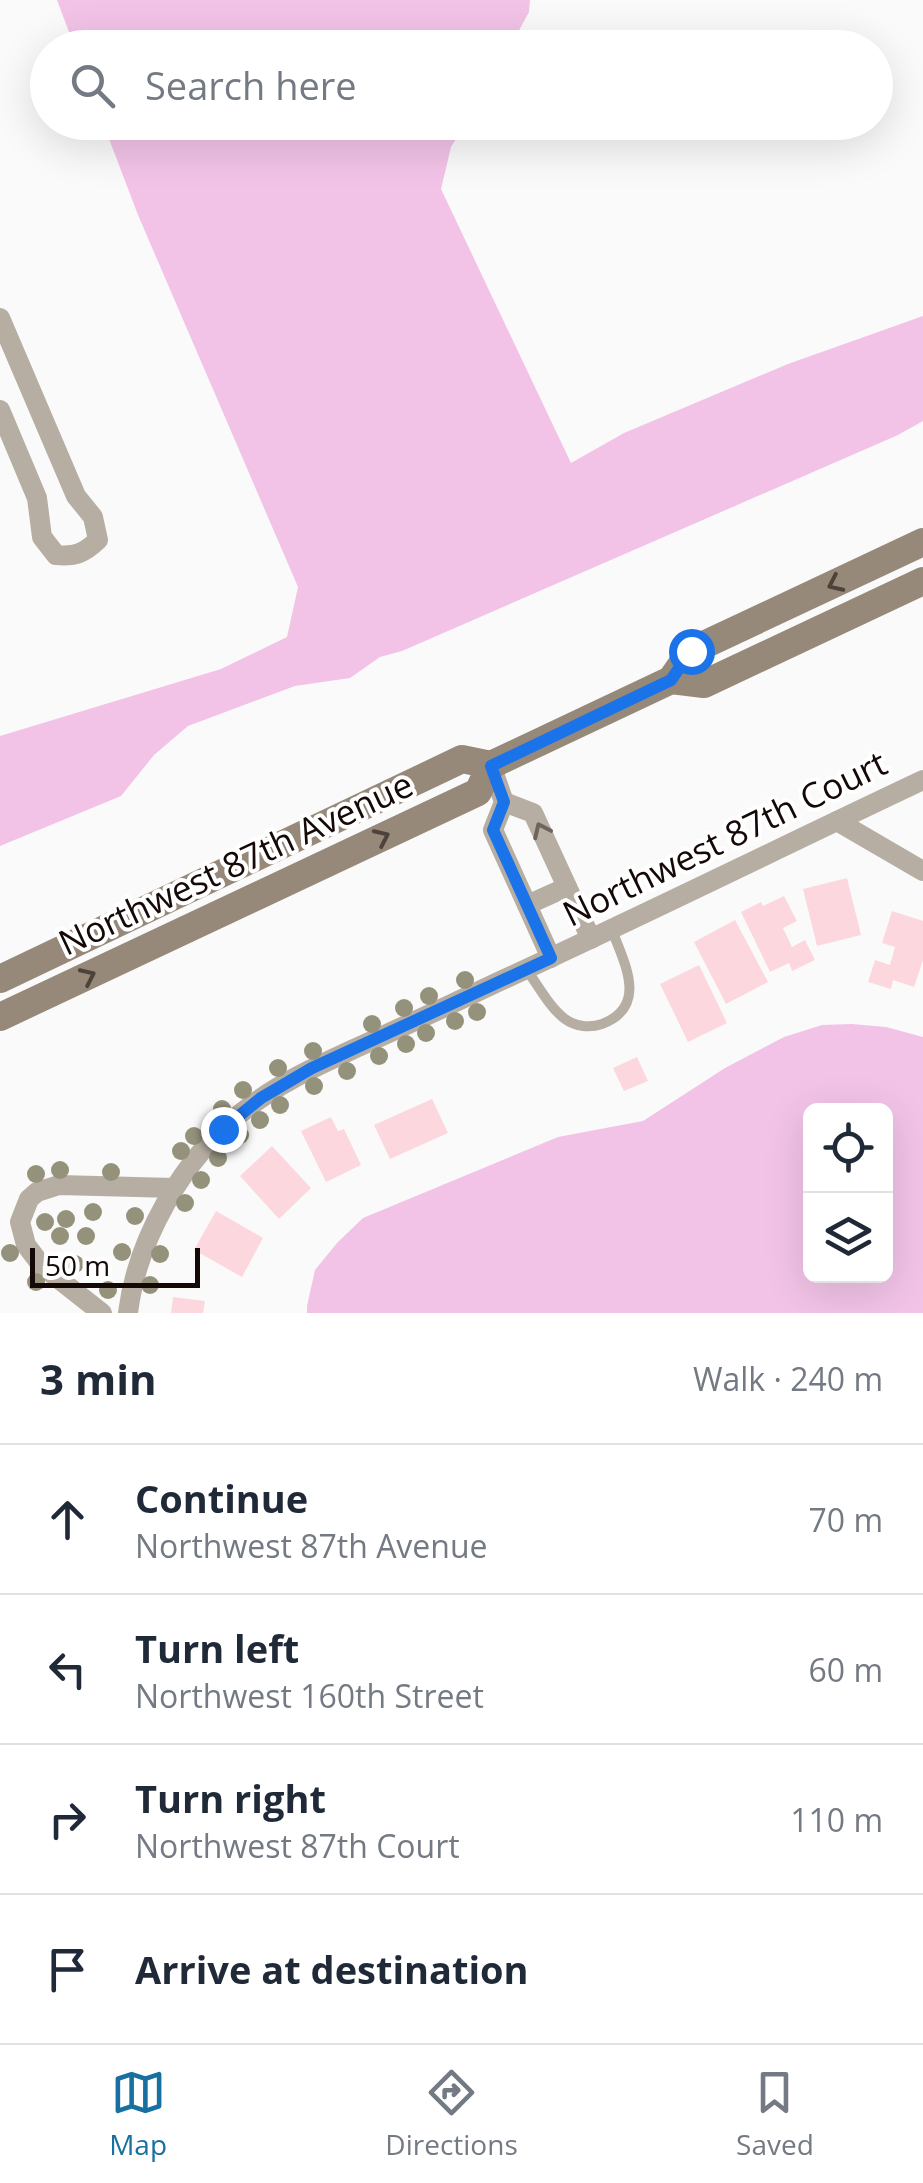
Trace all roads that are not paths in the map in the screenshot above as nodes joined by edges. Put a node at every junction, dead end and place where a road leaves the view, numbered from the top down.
1 (0, 318) edge
2 (0, 410) edge
3 (923, 542) edge
4 (923, 581) edge
5 (671, 680) junction
6 (491, 766) junction
7 (923, 780) edge
8 (504, 802) junction
9 (837, 820) junction
10 (923, 871) edge
11 (568, 887) junction
12 (527, 905) junction
13 (612, 929) junction
14 (591, 939) junction
15 (551, 958) junction
16 (526, 969) junction
17 (0, 979) edge
18 (0, 1017) edge
19 (174, 1188) junction
20 (102, 1313) edge
21 (128, 1313) edge

1 - 2 street
3 -> 5 street, Northwest 87th Avenue
4 - 5 street, Northwest 87th Avenue
5 - 6 street, Northwest 87th Avenue
6 - 8 street
6 - 17 street, Northwest 87th Avenue
18 -> 6 street, Northwest 87th Avenue
7 - 9 street, Northwest 87th Court
11 -> 8 street
8 - 12 street
9 - 10 street
9 - 13 street, Northwest 87th Court
11 - 12 street
11 - 14 street
12 - 15 street
13 - 14 street, Northwest 87th Court
13 - 16 lane
14 - 15 street, Northwest 87th Court
15 - 16 street, Northwest 87th Court
16 - 19 street, Northwest 87th Court
19 - 20 street
19 - 21 street, Northwest 87th Court

